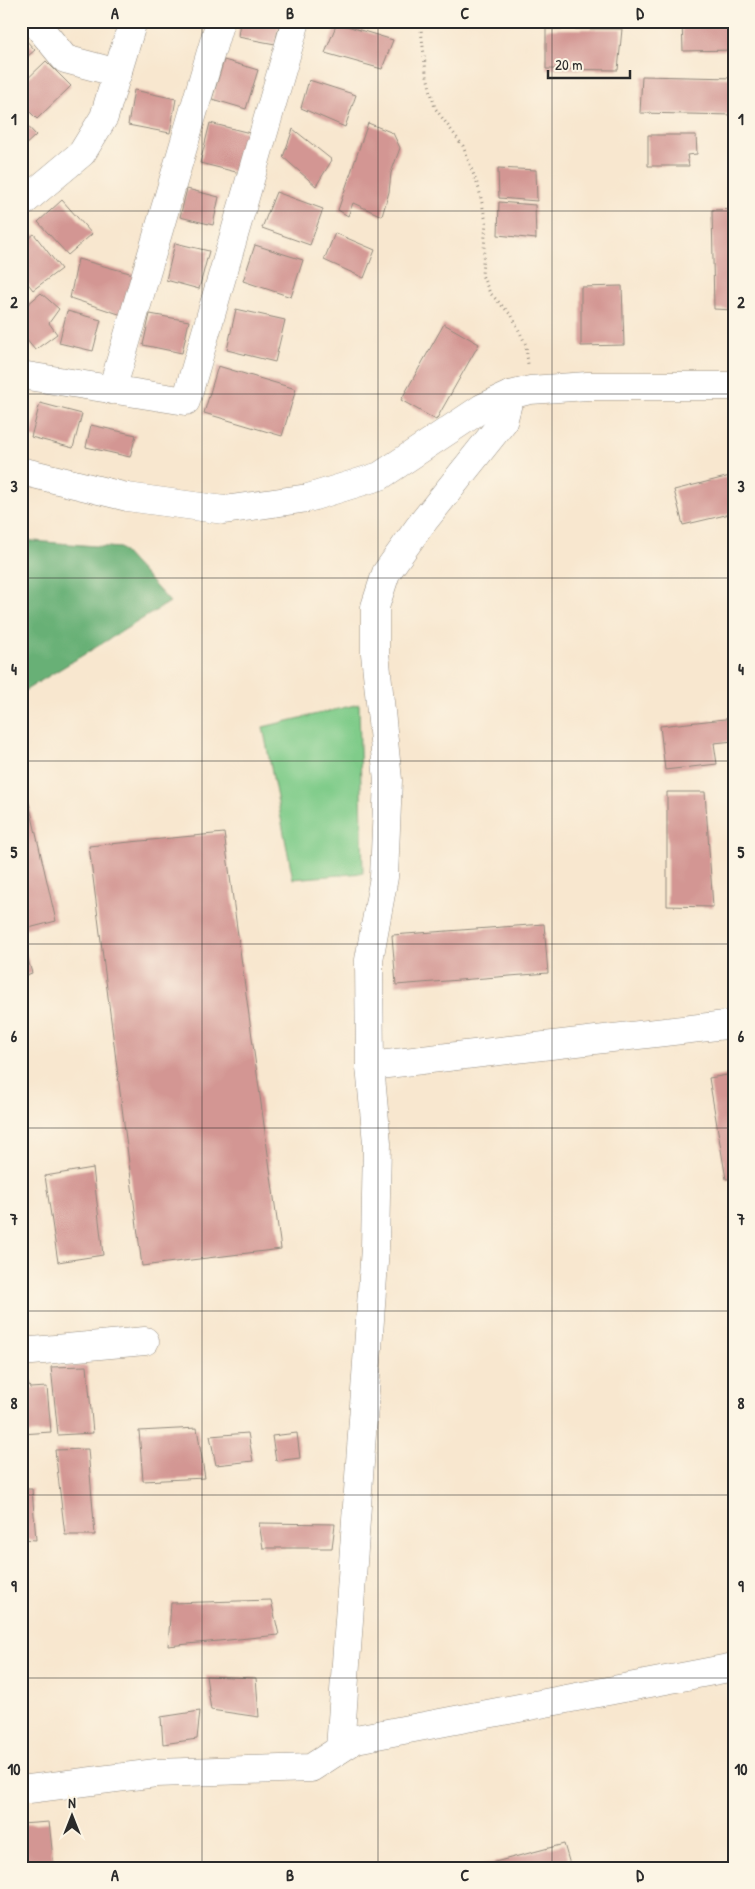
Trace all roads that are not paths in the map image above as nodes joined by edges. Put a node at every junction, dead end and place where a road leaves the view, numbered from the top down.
1 (34, 21) edge
2 (133, 21) edge
3 (220, 21) edge
4 (296, 21) edge
5 (118, 73) junction
6 (21, 204) edge
7 (21, 374) edge
8 (734, 386) edge
9 (112, 390) junction
10 (520, 392) junction
11 (21, 471) edge
12 (734, 1024) edge
13 (370, 1066) junction
14 (145, 1341) dead end
15 (21, 1352) edge
16 (734, 1668) edge
17 (340, 1749) junction
18 (21, 1790) edge

1 - 5 street
2 - 5 street
3 - 9 street
4 - 9 street
5 - 6 street
7 - 9 street
8 - 10 street
10 - 11 street
10 - 13 street
12 - 13 street
13 - 17 street
14 - 15 street
16 - 17 street
17 - 18 street

